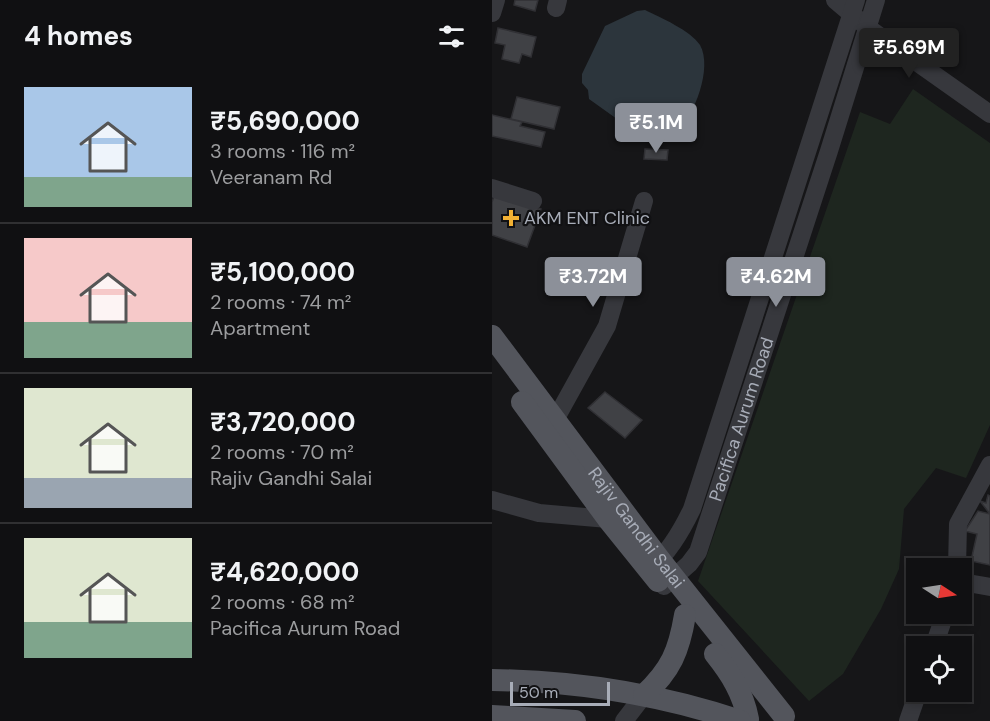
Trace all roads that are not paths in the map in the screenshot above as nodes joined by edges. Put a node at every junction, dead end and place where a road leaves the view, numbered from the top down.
1 (496, 0) edge
2 (835, 0) edge
3 (876, 0) edge
4 (854, 7) edge
5 (492, 13) edge
6 (867, 27) junction
7 (990, 114) edge
8 (492, 188) edge
9 (533, 201) dead end
10 (644, 201) dead end
11 (492, 336) edge
12 (492, 361) edge
13 (555, 420) junction
14 (990, 465) edge
15 (492, 500) edge
16 (608, 519) junction
17 (957, 558) edge
18 (654, 565) junction
19 (669, 583) junction
20 (972, 584) edge
21 (990, 587) edge
22 (685, 615) junction
23 (492, 680) edge
24 (644, 695) junction
25 (915, 702) edge
26 (492, 716) edge
27 (789, 719) edge
28 (744, 720) edge
29 (575, 721) edge
30 (624, 721) edge
31 (908, 721) edge

1 - 5 street
2 - 4 street
3 - 6 street, Pacifica Aurum Road
4 - 6 street
4 - 18 street, Pacifica Aurum Road
6 - 7 street
6 - 19 street, Pacifica Aurum Road
8 - 9 street
10 - 13 street
11 - 13 main road, Rajiv Gandhi Salai
12 - 16 main road, Rajiv Gandhi Salai
13 - 18 main road, Rajiv Gandhi Salai
14 - 17 street
15 - 16 street
16 - 18 main road, Rajiv Gandhi Salai
18 - 19 main road, Rajiv Gandhi Salai
19 - 22 main road, Rajiv Gandhi Salai
19 - 27 main road, Rajiv Gandhi Salai
20 - 21 street
22 - 24 main road
22 - 28 main road, Rajiv Gandhi Salai
23 - 24 main road
24 - 28 main road
24 - 30 street
25 - 31 street
26 - 29 main road
27 - 28 main road

